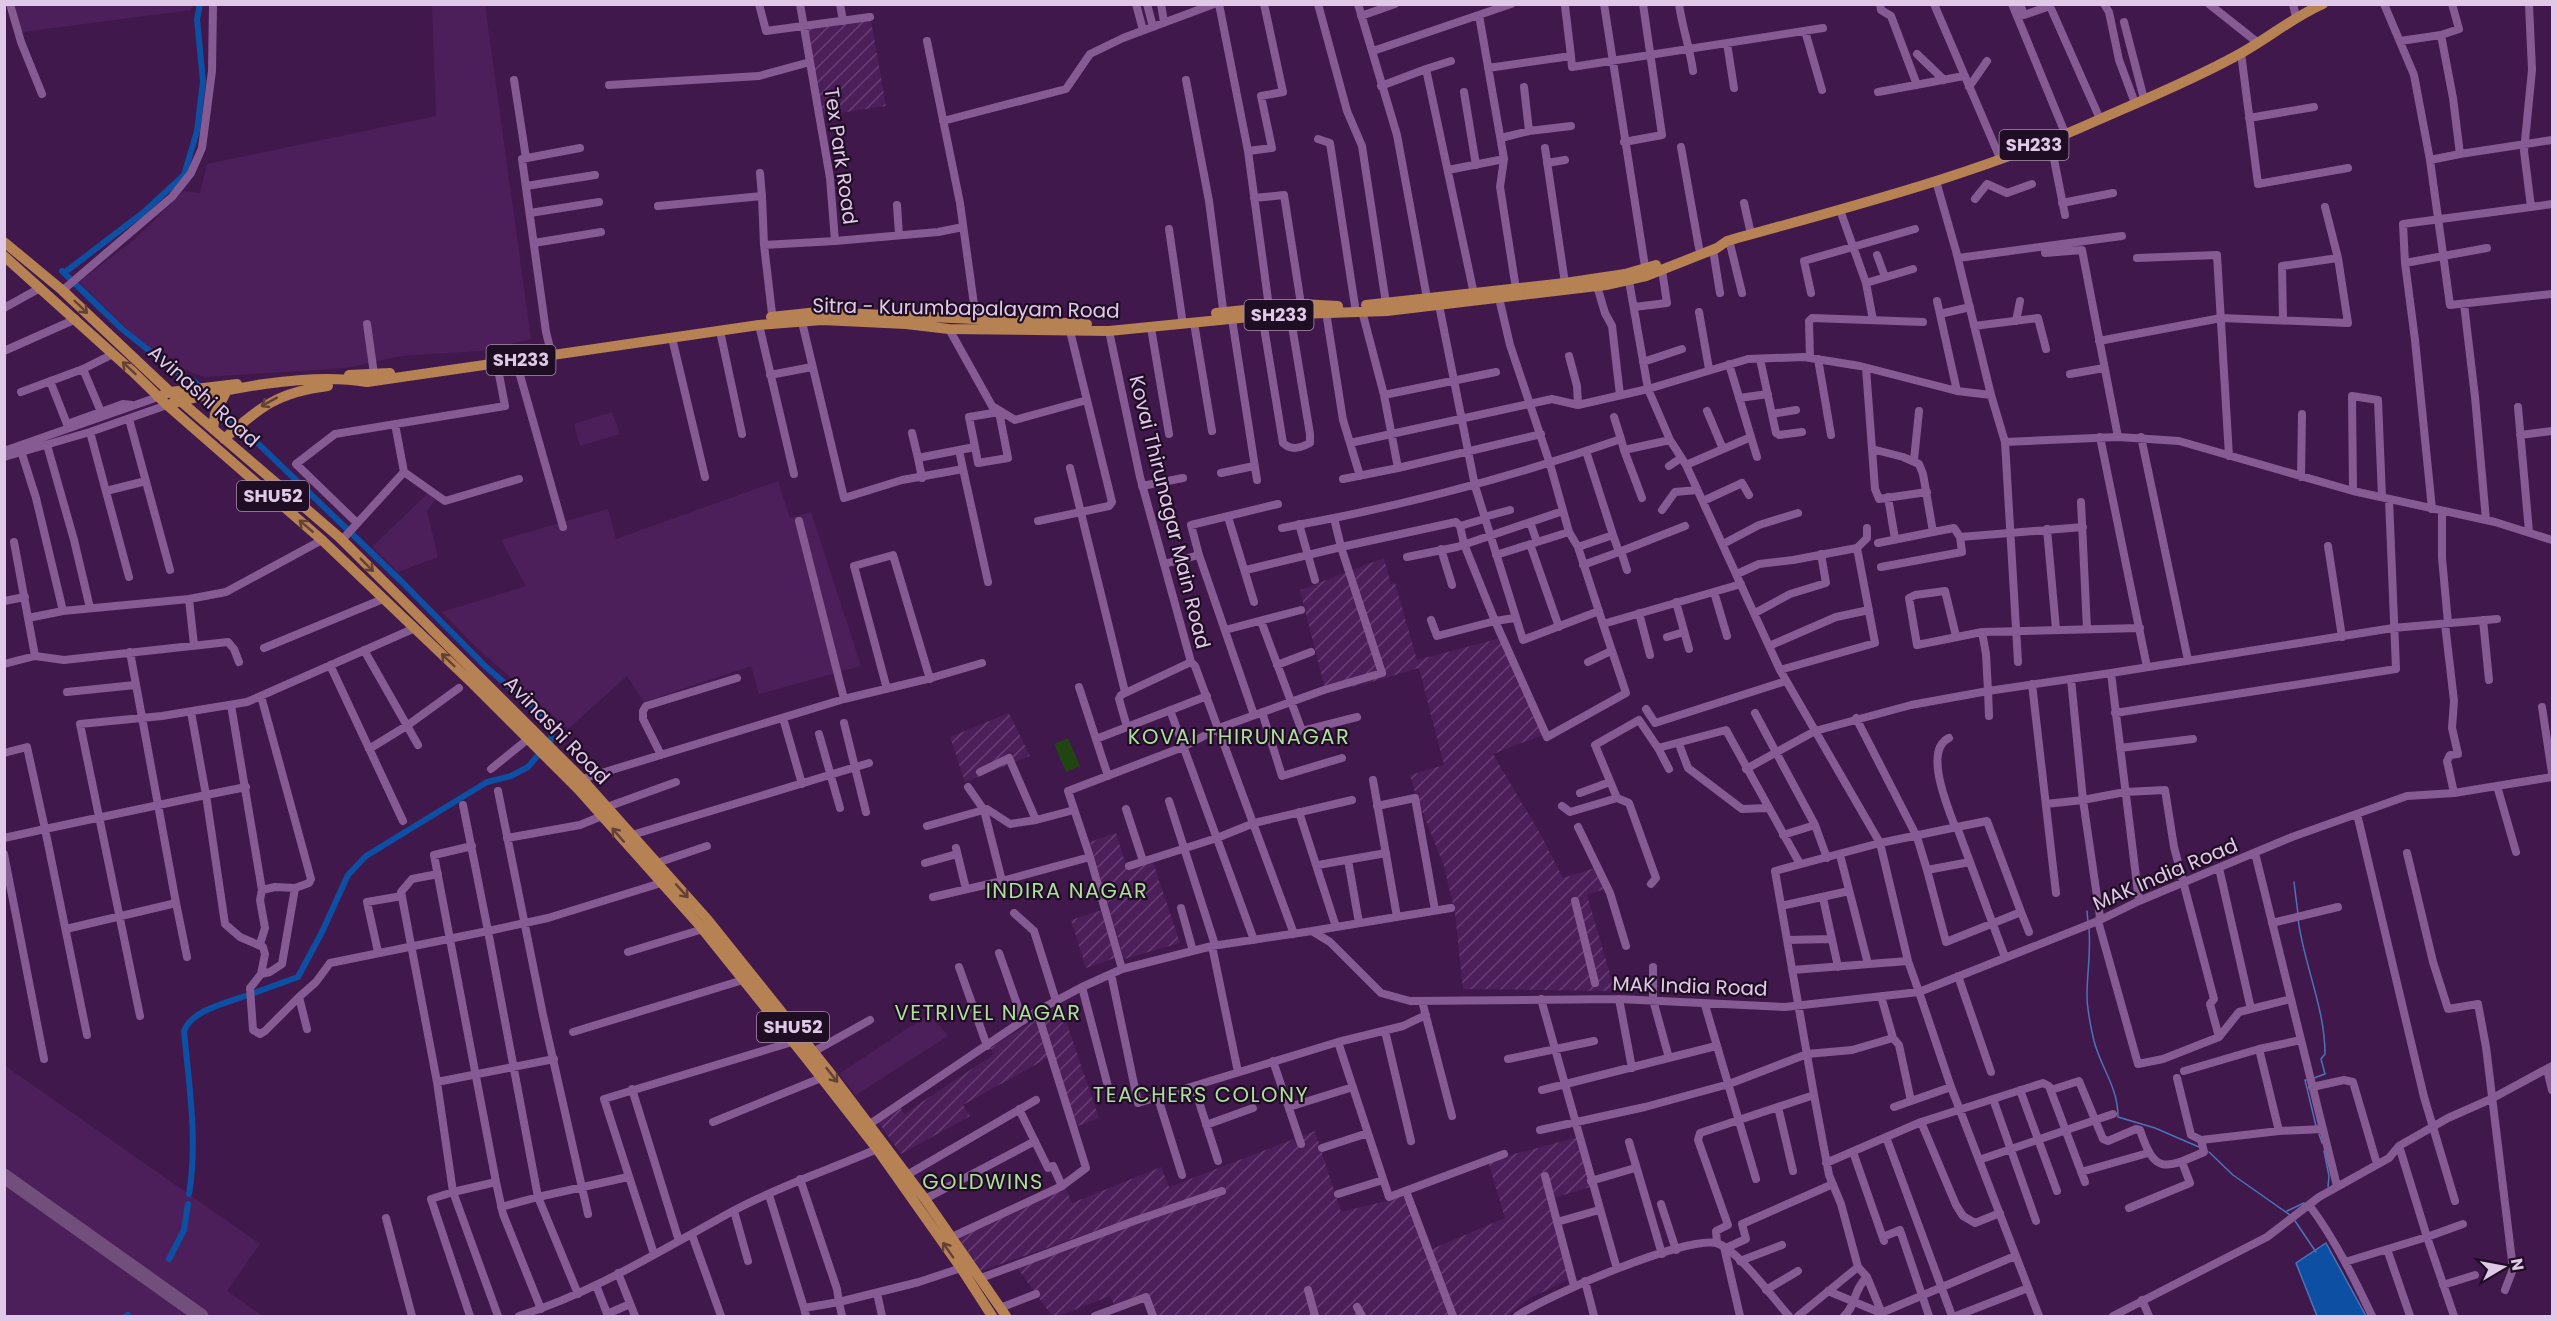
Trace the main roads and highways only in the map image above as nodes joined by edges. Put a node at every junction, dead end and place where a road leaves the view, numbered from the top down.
1 (2324, 4) edge
2 (1728, 240) junction
3 (4, 242) edge
4 (4, 256) edge
5 (1646, 273) junction
6 (1359, 309) junction
7 (1266, 311) junction
8 (1226, 317) junction
9 (773, 320) junction
10 (552, 353) junction
11 (370, 378) junction
12 (170, 392) junction
13 (223, 393) junction
14 (195, 394) junction
15 (158, 397) junction
16 (181, 401) junction
17 (167, 405) junction
18 (213, 429) junction
19 (226, 436) junction
20 (341, 539) junction
21 (326, 543) junction
22 (535, 742) junction
23 (553, 758) junction
24 (604, 811) junction
25 (866, 1127) junction
26 (1003, 1312) edge
27 (992, 1317) edge

1 - 2 main road, Sitra - Kurumbapalayam Road / SH233
2 - 5 main road
2 - 5 main road, Sitra - Kurumbapalayam Road / SH233
3 -> 12 main road, Avinashi Road / SHU52
15 -> 4 main road, Avinashi Road / SHU52
5 - 6 main road
5 - 6 main road, Sitra - Kurumbapalayam Road / SH233
6 - 7 main road, Sitra - Kurumbapalayam Road / SH233
6 - 7 main road
7 - 8 main road, Sitra - Kurumbapalayam Road / SH233
8 - 9 main road
8 - 9 main road, Sitra - Kurumbapalayam Road / SH233
9 - 10 main road, Sitra - Kurumbapalayam Road / SH233
9 - 10 main road, Sitra - Kurumbapalayam Road / SH233
10 - 11 main road, Sitra - Kurumbapalayam Road / SH233
10 - 11 main road, Sitra - Kurumbapalayam Road / SH233
11 - 13 main road, Sitra - Kurumbapalayam Road / SH233
11 - 14 main road, Sitra - Kurumbapalayam Road / SH233
11 -> 19 main road
12 - 14 main road, Sitra - Kurumbapalayam Road / SH233
12 - 15 main road, Sitra - Kurumbapalayam Road / SH233
12 - 16 main road, Avinashi Road / SHU52
13 - 14 main road, Sitra - Kurumbapalayam Road / SH233
13 - 18 main road
14 - 16 main road, Sitra - Kurumbapalayam Road / SH233
15 - 17 main road, Avinashi Road / SHU52
16 - 17 main road, Sitra - Kurumbapalayam Road / SH233
16 - 18 main road, Avinashi Road / SHU52
21 -> 17 main road, Avinashi Road / SHU52
18 - 19 main road, Avinashi Road / SHU52
19 - 20 main road, Avinashi Road / SHU52
20 - 21 main road
20 -> 22 main road, Avinashi Road / SHU52
22 -> 21 main road, Avinashi Road / SHU52
22 - 23 main road, Avinashi Road / SHU52
23 - 24 main road, Avinashi Road / SHU52
23 - 24 main road, Avinashi Road / SHU52
25 -> 24 main road, Avinashi Road / SHU52
24 -> 25 main road, Avinashi Road / SHU52
25 - 26 main road, Avinashi Road / SHU52
27 -> 25 main road, Avinashi Road / SHU52

